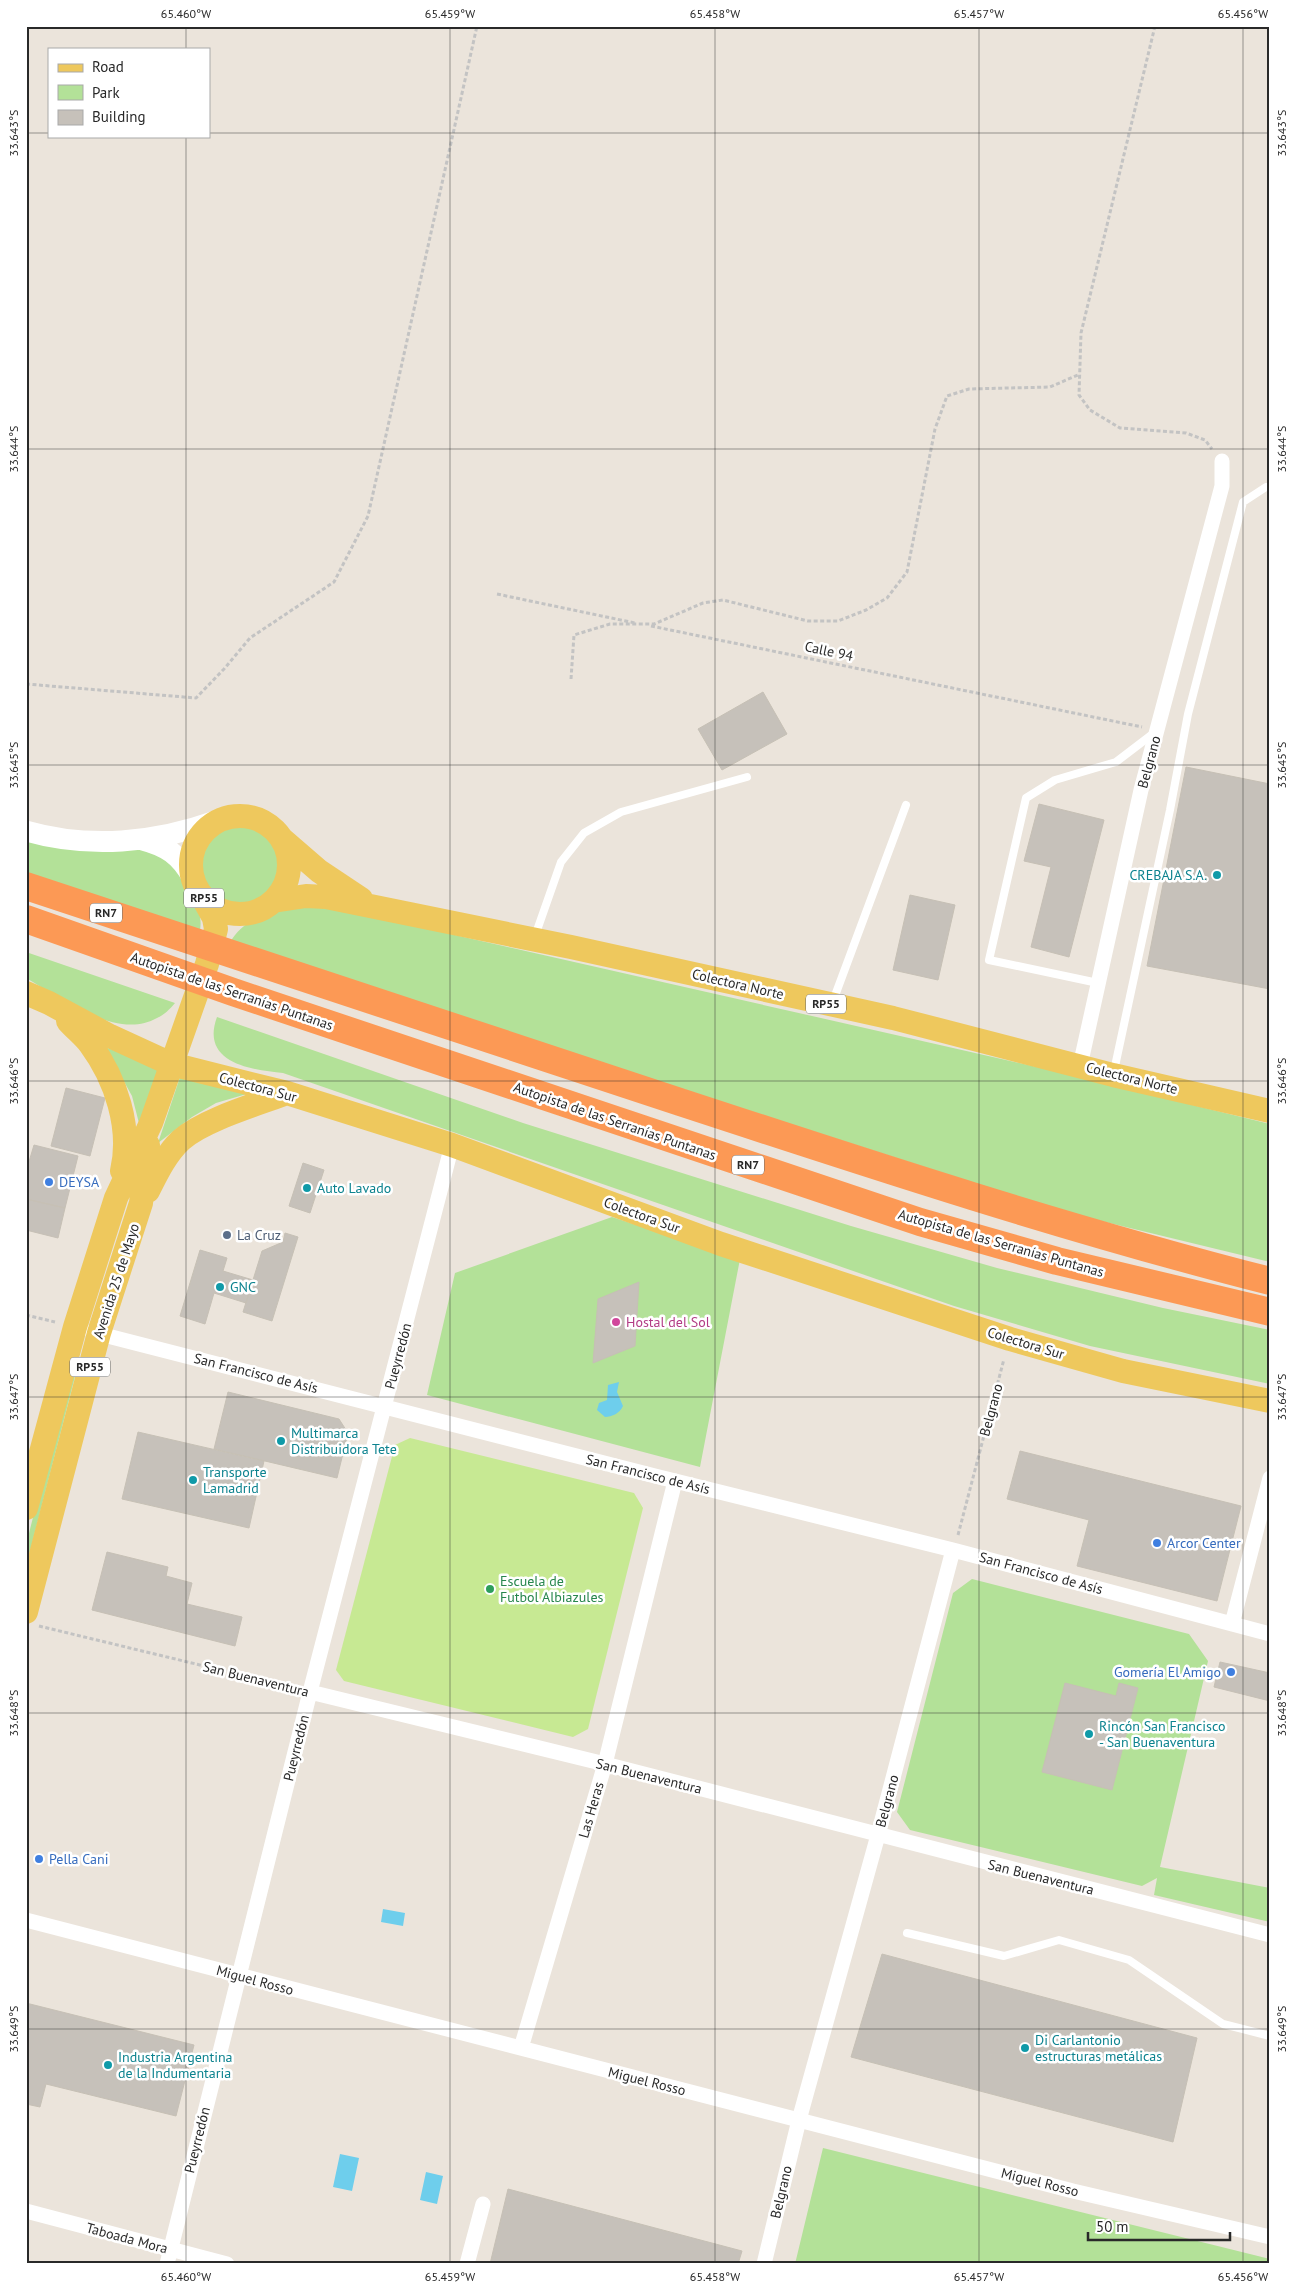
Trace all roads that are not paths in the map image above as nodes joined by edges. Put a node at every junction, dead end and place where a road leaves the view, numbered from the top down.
1 (1222, 461) road end
2 (1270, 488) edge
3 (1157, 730) junction
4 (747, 777) dead end
5 (906, 805) dead end
6 (216, 821) junction
7 (26, 831) edge
8 (282, 838) junction
9 (140, 840) junction
10 (196, 885) junction
11 (26, 886) edge
12 (264, 907) junction
13 (380, 910) junction
14 (26, 919) edge
15 (533, 941) junction
16 (207, 964) junction
17 (1098, 983) junction
18 (26, 993) edge
19 (49, 1002) junction
20 (832, 1005) junction
21 (171, 1064) junction
22 (1080, 1066) junction
23 (1113, 1075) junction
24 (286, 1093) junction
25 (1270, 1111) edge
26 (151, 1123) junction
27 (452, 1145) junction
28 (116, 1198) junction
29 (141, 1203) junction
30 (1270, 1280) edge
31 (1270, 1312) edge
32 (75, 1328) junction
33 (99, 1333) junction
34 (1270, 1400) edge
35 (385, 1406) junction
36 (1270, 1478) edge
37 (675, 1481) junction
38 (26, 1508) edge
39 (954, 1550) junction
40 (31, 1618) edge
41 (1232, 1624) junction
42 (1270, 1634) edge
43 (310, 1692) junction
44 (605, 1764) junction
45 (878, 1835) junction
46 (26, 1920) edge
47 (907, 1933) dead end
48 (1270, 1936) edge
49 (239, 1976) junction
50 (1270, 2036) edge
51 (521, 2048) junction
52 (799, 2120) junction
53 (483, 2204) dead end
54 (26, 2212) edge
55 (1270, 2237) edge
56 (168, 2256) edge
57 (227, 2264) edge
58 (467, 2264) edge
59 (764, 2264) edge

1 - 3 street, Belgrano
2 - 23 lane
3 - 17 street, Belgrano
3 - 17 lane
4 - 15 lane
5 - 20 lane
6 - 8 main road, RP55
6 - 9 street
6 - 10 main road, RP55
7 - 9 street
8 - 12 main road, RP55
8 - 13 main road, Colectora Norte / RP55
9 - 10 street
10 - 12 main road, RP55
10 - 16 main road, Avenida 25 de Mayo / RP55
11 - 30 highway, RN7
12 - 13 main road, Colectora Norte / RP55
12 - 16 main road, Avenida 25 de Mayo / RP55
13 - 15 main road, Colectora Norte / RP55
14 - 31 highway, Autopista de las Serranías Puntanas / RN7
15 - 20 main road, Colectora Norte / RP55
16 - 21 main road, Avenida 25 de Mayo / RP55
17 - 22 street, Belgrano
18 - 19 main road, Colectora Sur
19 - 21 main road, Colectora Sur
19 - 28 main road
20 - 22 main road, Colectora Norte / RP55
21 - 24 main road, Colectora Sur
21 - 26 main road, Avenida 25 de Mayo / RP55
22 - 23 main road, Colectora Norte / RP55
23 - 25 main road, Colectora Norte / RP55
24 - 27 main road, Colectora Sur
24 - 29 main road
26 - 28 main road, Avenida 25 de Mayo / RP55
26 - 29 main road, Avenida 25 de Mayo / RP55
27 - 34 main road, Colectora Sur
27 - 35 street, Pueyrredón
28 - 32 main road, Avenida 25 de Mayo / RP55
29 - 33 main road, Avenida 25 de Mayo / RP55
32 - 33 street, San Francisco de Asís
32 - 38 main road, Avenida 25 de Mayo / RP55
33 - 35 street, San Francisco de Asís
33 - 40 main road, Avenida 25 de Mayo / RP55
35 - 37 street, San Francisco de Asís
35 - 43 street, Pueyrredón
36 - 41 street
37 - 39 street, San Francisco de Asís
37 - 44 street, Las Heras
39 - 41 street, San Francisco de Asís
39 - 45 street, Belgrano
41 - 42 street, San Francisco de Asís
43 - 44 street, San Buenaventura
43 - 49 street, Pueyrredón
44 - 45 street, San Buenaventura
44 - 51 street, Las Heras
45 - 48 street, San Buenaventura
45 - 52 street, Belgrano
46 - 49 street, Miguel Rosso
47 - 50 lane
49 - 51 street, Miguel Rosso
49 - 56 street, Pueyrredón
51 - 52 street, Miguel Rosso
52 - 55 street, Miguel Rosso
52 - 59 street, Belgrano
53 - 58 street
54 - 56 street, Taboada Mora
56 - 57 street, Taboada Mora

